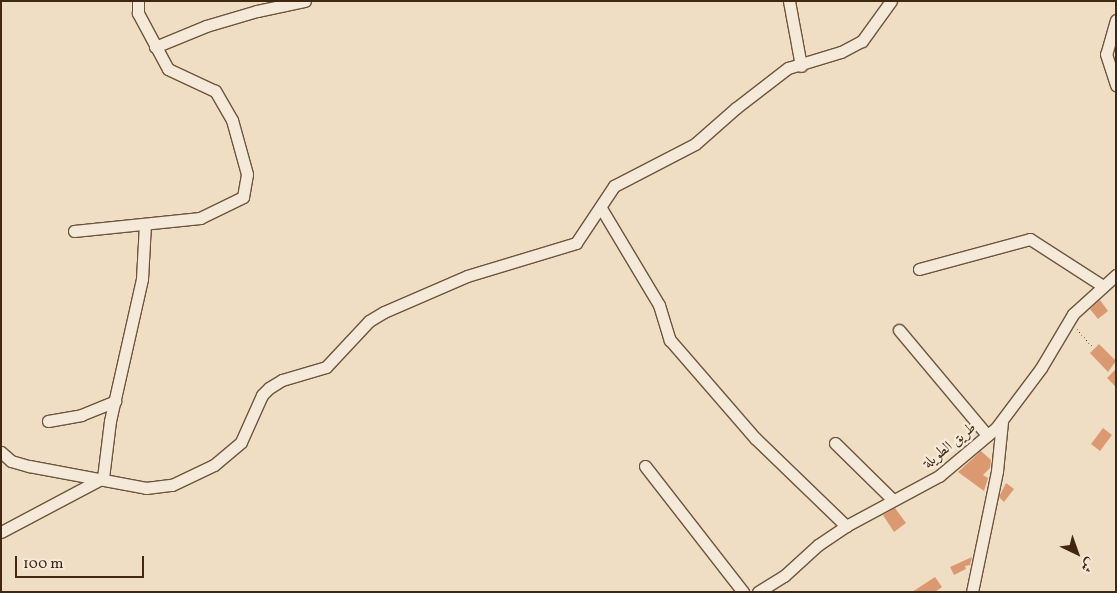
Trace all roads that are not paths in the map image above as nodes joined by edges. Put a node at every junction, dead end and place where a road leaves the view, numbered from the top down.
1 (138, 1) edge
2 (305, 1) edge
3 (789, 1) edge
4 (891, 1) edge
5 (1116, 20) edge
6 (155, 47) junction
7 (801, 66) junction
8 (1116, 85) edge
9 (601, 208) junction
10 (145, 224) junction
11 (74, 231) dead end
12 (919, 269) dead end
13 (1116, 275) edge
14 (1102, 286) junction
15 (898, 330) dead end
16 (115, 401) junction
17 (48, 421) dead end
18 (1002, 422) junction
19 (987, 435) junction
20 (835, 442) dead end
21 (1, 452) edge
22 (645, 466) dead end
23 (103, 478) junction
24 (892, 499) junction
25 (846, 526) junction
26 (1, 532) edge
27 (743, 592) edge
28 (758, 592) edge
29 (972, 592) edge

1 - 6 street
2 - 6 street
3 - 7 street
4 - 7 street
5 - 8 street
6 - 10 street
7 - 9 street
9 - 23 street
9 - 25 street
10 - 11 street
10 - 16 street
12 - 14 street
13 - 14 street, طريق الطويلة
14 - 18 street, طريق الطويلة
15 - 19 street
16 - 17 street
16 - 23 street
18 - 19 street, طريق الطويلة
18 - 29 street
19 - 24 street, طريق الطويلة
20 - 24 street
21 - 23 street
22 - 27 street
23 - 26 street
24 - 25 street, طريق الطويلة
25 - 28 street, طريق الطويلة

